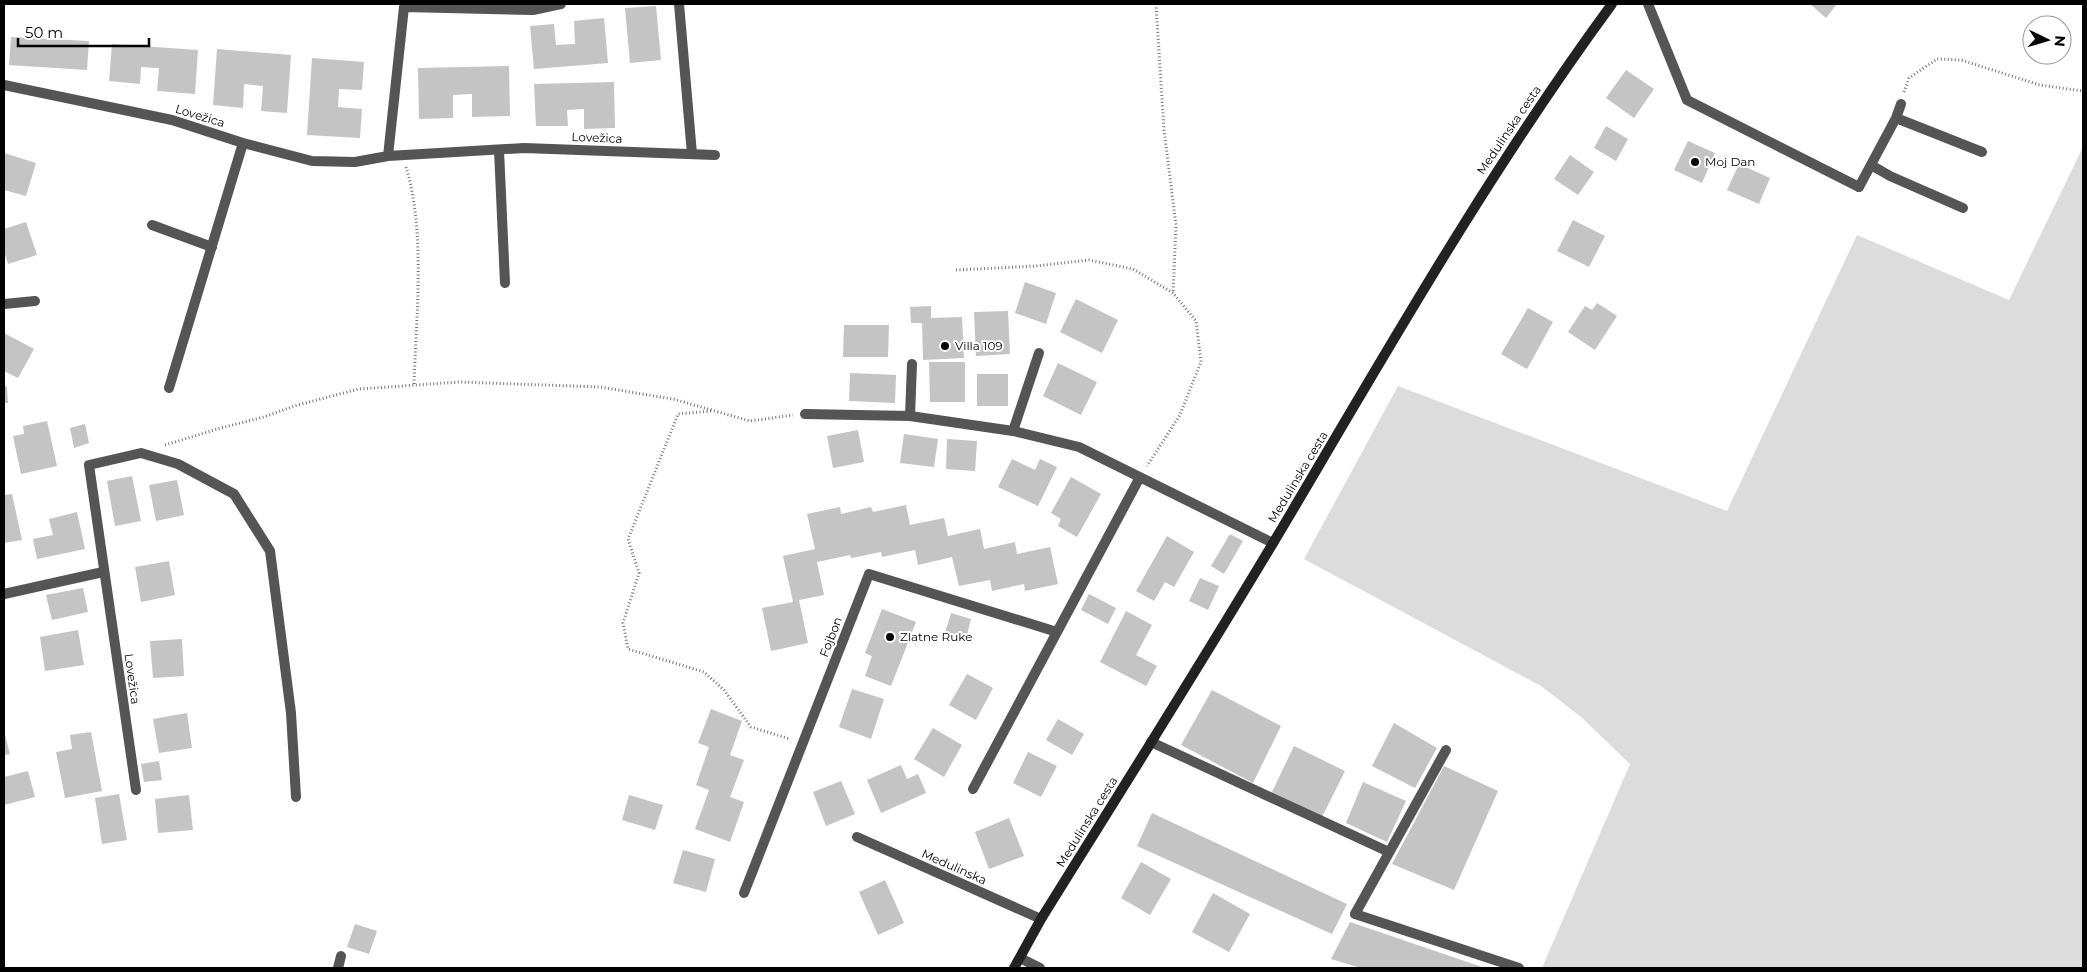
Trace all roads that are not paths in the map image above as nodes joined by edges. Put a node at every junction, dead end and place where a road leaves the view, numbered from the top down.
1 (561, 4) edge
2 (679, 4) edge
3 (1612, 4) edge
4 (1648, 4) edge
5 (404, 6) edge
6 (4, 84) edge
7 (1900, 104) road end
8 (1896, 118) junction
9 (243, 143) junction
10 (499, 150) junction
11 (1982, 152) dead end
12 (692, 154) junction
13 (715, 155) dead end
14 (388, 156) junction
15 (1871, 165) junction
16 (1963, 208) dead end
17 (152, 225) dead end
18 (212, 247) junction
19 (506, 283) dead end
20 (35, 301) dead end
21 (4, 304) edge
22 (1039, 353) dead end
23 (912, 364) dead end
24 (169, 388) dead end
25 (806, 414) road end
26 (910, 416) junction
27 (1013, 431) junction
28 (1140, 477) junction
29 (1273, 544) junction
30 (103, 572) junction
31 (4, 594) edge
32 (1057, 632) junction
33 (1151, 742) junction
34 (1446, 750) dead end
35 (974, 789) dead end
36 (136, 790) dead end
37 (296, 797) dead end
38 (857, 837) dead end
39 (1389, 852) junction
40 (744, 893) dead end
41 (1041, 920) junction
42 (341, 956) dead end
43 (1020, 958) junction
44 (338, 968) edge
45 (1014, 968) edge
46 (1040, 968) edge
47 (1519, 968) edge

1 - 5 street
2 - 12 street
3 - 29 main road, Medulinska cesta
4 - 15 street
5 - 14 street
6 - 9 street, Lovežica
7 - 8 street
8 - 11 street
8 - 15 street
9 - 14 street, Lovežica
9 - 18 street
10 - 12 street, Lovežica
10 - 14 street, Lovežica
10 - 19 street
12 - 13 street, Lovežica
15 - 16 street
17 - 18 street
18 - 24 street
20 - 21 street
22 - 27 street
23 - 26 street
25 - 26 street
26 - 27 street
27 - 28 street
28 - 29 street
28 - 32 street
29 - 33 main road, Medulinska cesta
30 - 31 street
30 - 36 street, Lovežica
30 - 37 street, Lovežica
32 - 35 street
32 - 40 street, Fojbon
33 - 39 street
33 - 41 main road, Medulinska cesta
34 - 39 street
38 - 41 street, Medulinska
39 - 47 street
41 - 43 main road, Medulinska cesta
42 - 44 street
43 - 45 main road, Medulinska cesta
43 - 46 street

